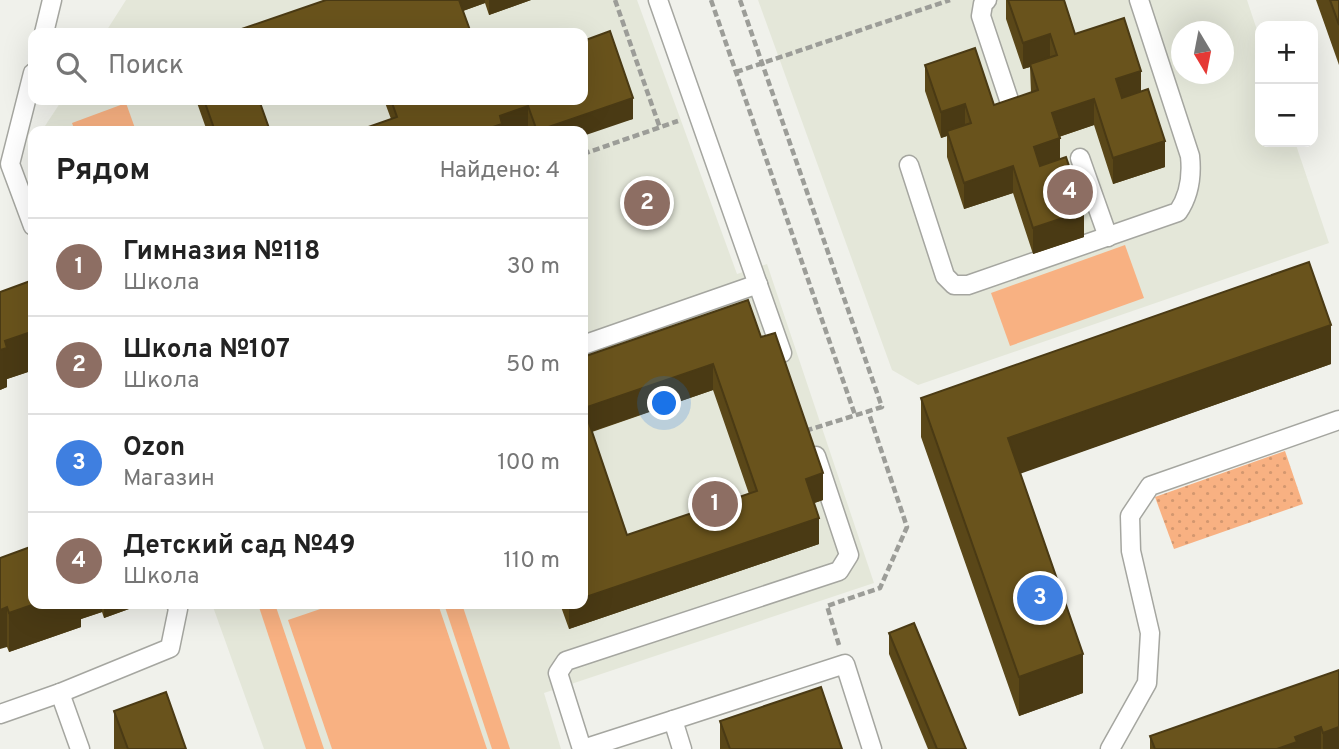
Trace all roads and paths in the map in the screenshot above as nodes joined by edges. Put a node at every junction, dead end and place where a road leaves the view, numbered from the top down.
1 (52, 0) edge
2 (615, 0) edge
3 (658, 0) edge
4 (711, 0) edge
5 (740, 0) edge
6 (950, 0) edge
7 (987, 0) edge
8 (1139, 0) edge
9 (45, 28) edge
10 (762, 63) junction
11 (736, 72) junction
12 (28, 90) edge
13 (1011, 106) edge
14 (698, 114) junction
15 (660, 128) junction
16 (588, 152) edge
17 (1080, 158) dead end
18 (909, 165) dead end
19 (5, 166) edge
20 (28, 215) edge
21 (1108, 237) junction
22 (758, 284) junction
23 (588, 343) edge
24 (785, 364) edge
25 (855, 415) junction
26 (1339, 420) edge
27 (808, 430) joint
28 (178, 609) edge
29 (60, 693) junction
30 (0, 714) edge
31 (673, 720) junction
32 (80, 749) edge
33 (583, 749) edge
34 (682, 749) edge
35 (872, 749) edge
36 (1110, 749) edge

1 - 9 lane
2 - 15 path
3 - 14 lane
4 - 11 path
5 - 10 path
6 - 10 path
7 - 13 lane
8 - 21 lane
10 - 11 path
10 - 25 path
11 - 25 path
12 - 19 lane
14 - 15 path
14 - 22 lane
15 - 16 path
17 - 21 lane
18 - 21 lane
19 - 20 lane
22 - 23 lane
22 - 24 lane
25 - 27 path
26 - 36 lane
27 - 33 lane
28 - 29 lane
29 - 30 lane
29 - 32 lane
31 - 33 lane
31 - 34 lane
31 - 35 lane

